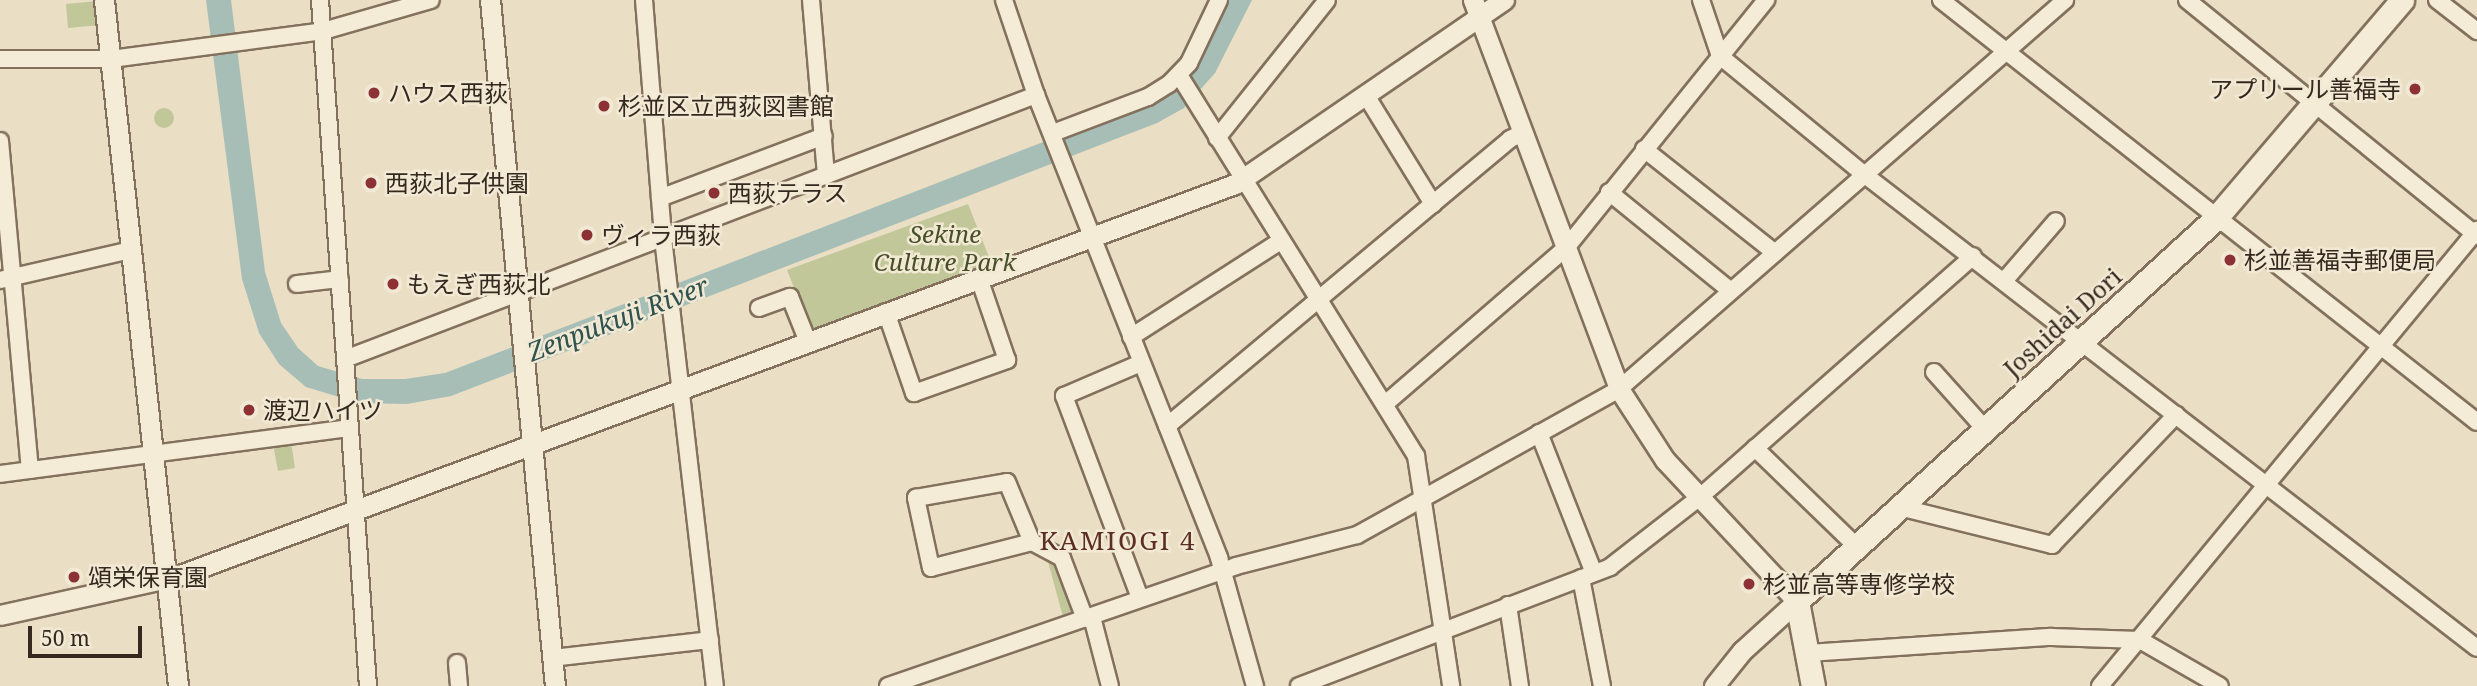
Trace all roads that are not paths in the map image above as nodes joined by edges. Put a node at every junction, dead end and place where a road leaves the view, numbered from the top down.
1 (104, 0) edge
2 (320, 0) edge
3 (431, 0) edge
4 (490, 0) edge
5 (645, 0) edge
6 (811, 0) edge
7 (1004, 0) edge
8 (1219, 0) edge
9 (1327, 0) edge
10 (1504, 0) edge
11 (1701, 0) edge
12 (1766, 0) edge
13 (1941, 0) edge
14 (2066, 0) edge
15 (2187, 0) edge
16 (2402, 0) edge
17 (2437, 0) edge
18 (1477, 9) edge
19 (2477, 31) edge
20 (323, 32) junction
21 (2008, 54) junction
22 (1720, 56) junction
23 (0, 59) edge
24 (111, 59) junction
25 (1180, 77) junction
26 (1036, 95) junction
27 (1367, 97) junction
28 (2313, 105) junction
29 (1523, 133) junction
30 (824, 136) junction
31 (1054, 136) junction
32 (1217, 138) junction
33 (0, 141) edge
34 (1644, 149) junction
35 (1865, 174) junction
36 (826, 175) junction
37 (1245, 180) junction
38 (1609, 192) junction
39 (660, 198) junction
40 (1433, 204) junction
41 (2215, 219) junction
42 (2056, 221) dead end
43 (2476, 233) edge
44 (1092, 236) junction
45 (663, 238) junction
46 (1282, 240) junction
47 (1566, 248) junction
48 (131, 250) junction
49 (1774, 253) junction
50 (1973, 256) junction
51 (979, 278) junction
52 (6, 279) edge
53 (340, 279) junction
54 (2004, 281) junction
55 (297, 284) dead end
56 (1731, 291) junction
57 (516, 293) junction
58 (1320, 299) junction
59 (759, 308) dead end
60 (886, 312) junction
61 (1132, 337) junction
62 (808, 342) junction
63 (2080, 342) junction
64 (2381, 347) junction
65 (345, 359) junction
66 (1141, 363) junction
67 (1934, 372) dead end
68 (681, 389) junction
69 (1619, 389) junction
70 (1385, 404) junction
71 (2176, 415) junction
72 (2477, 422) edge
73 (1167, 426) junction
74 (348, 428) junction
75 (1984, 428) junction
76 (1539, 433) junction
77 (532, 445) junction
78 (1755, 448) junction
79 (153, 454) junction
80 (30, 470) junction
81 (0, 474) edge
82 (2268, 486) junction
83 (1423, 496) junction
84 (1700, 497) junction
85 (1899, 507) junction
86 (354, 509) junction
87 (1032, 542) junction
88 (1856, 546) junction
89 (1223, 571) junction
90 (1588, 575) junction
91 (167, 579) junction
92 (1140, 598) junction
93 (1797, 601) junction
94 (1508, 606) junction
95 (0, 615) edge
96 (1088, 618) junction
97 (1442, 631) junction
98 (710, 640) junction
99 (2140, 640) junction
100 (2477, 648) edge
101 (1808, 653) junction
102 (552, 658) junction
103 (457, 663) dead end
104 (178, 686) edge
105 (368, 686) edge
106 (459, 686) edge
107 (555, 686) edge
108 (715, 686) edge
109 (888, 686) edge
110 (1110, 686) edge
111 (1255, 686) edge
112 (1299, 686) edge
113 (1451, 686) edge
114 (1520, 686) edge
115 (1602, 686) edge
116 (1714, 686) edge
117 (1813, 686) edge
118 (2100, 686) edge
119 (2220, 686) edge

1 - 24 street
2 - 20 street
3 - 20 street
4 - 57 street
5 - 39 street
6 - 30 street
7 - 26 street
8 - 25 street
9 - 32 street
10 - 18 street
11 - 22 street
12 - 22 street
13 - 21 street
14 - 21 street
15 - 28 street
16 - 28 main road, Joshidai Dori
17 - 19 street
18 - 27 street
18 - 29 street
20 - 24 street
20 - 53 street
21 - 35 street
21 - 41 street
22 - 34 street
22 - 35 street
23 - 24 street
24 - 48 street
25 - 31 street
25 - 32 street
26 - 31 street
26 - 36 street
27 - 37 street
27 - 40 street
28 - 41 main road, Joshidai Dori
28 - 43 street
29 - 40 street
29 - 47 street
30 - 36 street
30 - 39 street
31 - 44 street
32 - 37 street
33 - 52 street
34 - 38 street
34 - 49 street
35 - 49 street
35 - 50 street
36 - 45 street
37 - 44 street
37 - 46 street
38 - 47 street
38 - 56 street
39 - 45 street
40 - 58 street
41 - 63 main road, Joshidai Dori
41 - 64 street
42 - 54 street
43 - 64 street
44 - 51 street
44 - 61 street
45 - 57 street
45 - 68 street
46 - 58 street
46 - 61 street
47 - 69 street
47 - 70 street
48 - 52 street
48 - 79 street
49 - 56 street
50 - 54 street
50 - 78 street
51 - 60 street
51 - 60 street
52 - 80 street
53 - 55 street
53 - 65 street
54 - 63 street
56 - 69 street
57 - 65 street
57 - 77 street
58 - 70 street
58 - 73 street
59 - 62 street
60 - 62 street
61 - 66 street
62 - 68 street
63 - 71 street
63 - 75 main road, Joshidai Dori
64 - 72 street
64 - 82 street
65 - 74 street
66 - 73 street
66 - 92 street
67 - 75 street
68 - 77 street
68 - 98 street
69 - 76 street
69 - 84 street
70 - 83 street
71 - 82 street
71 - 85 street
73 - 89 street
74 - 79 street
74 - 86 street
75 - 85 main road, Joshidai Dori
76 - 83 street
76 - 90 street
77 - 86 street
77 - 102 street
78 - 84 street
78 - 88 street
79 - 80 street
79 - 91 street
80 - 81 street
82 - 99 street
82 - 100 street
83 - 89 street
83 - 97 street
84 - 90 street
84 - 93 street
85 - 88 main road, Joshidai Dori
86 - 91 street
86 - 105 street
87 - 87 street
87 - 96 street
88 - 93 main road, Joshidai Dori
89 - 92 street
89 - 111 street
90 - 94 street
90 - 115 street
91 - 95 street
91 - 104 street
92 - 96 street
93 - 101 main road
93 - 116 street
94 - 97 street
94 - 114 street
96 - 109 street
96 - 110 street
97 - 112 street
97 - 113 street
98 - 102 street
98 - 108 street
99 - 101 street
99 - 118 street
99 - 119 street
101 - 117 main road
102 - 107 street
103 - 106 street

